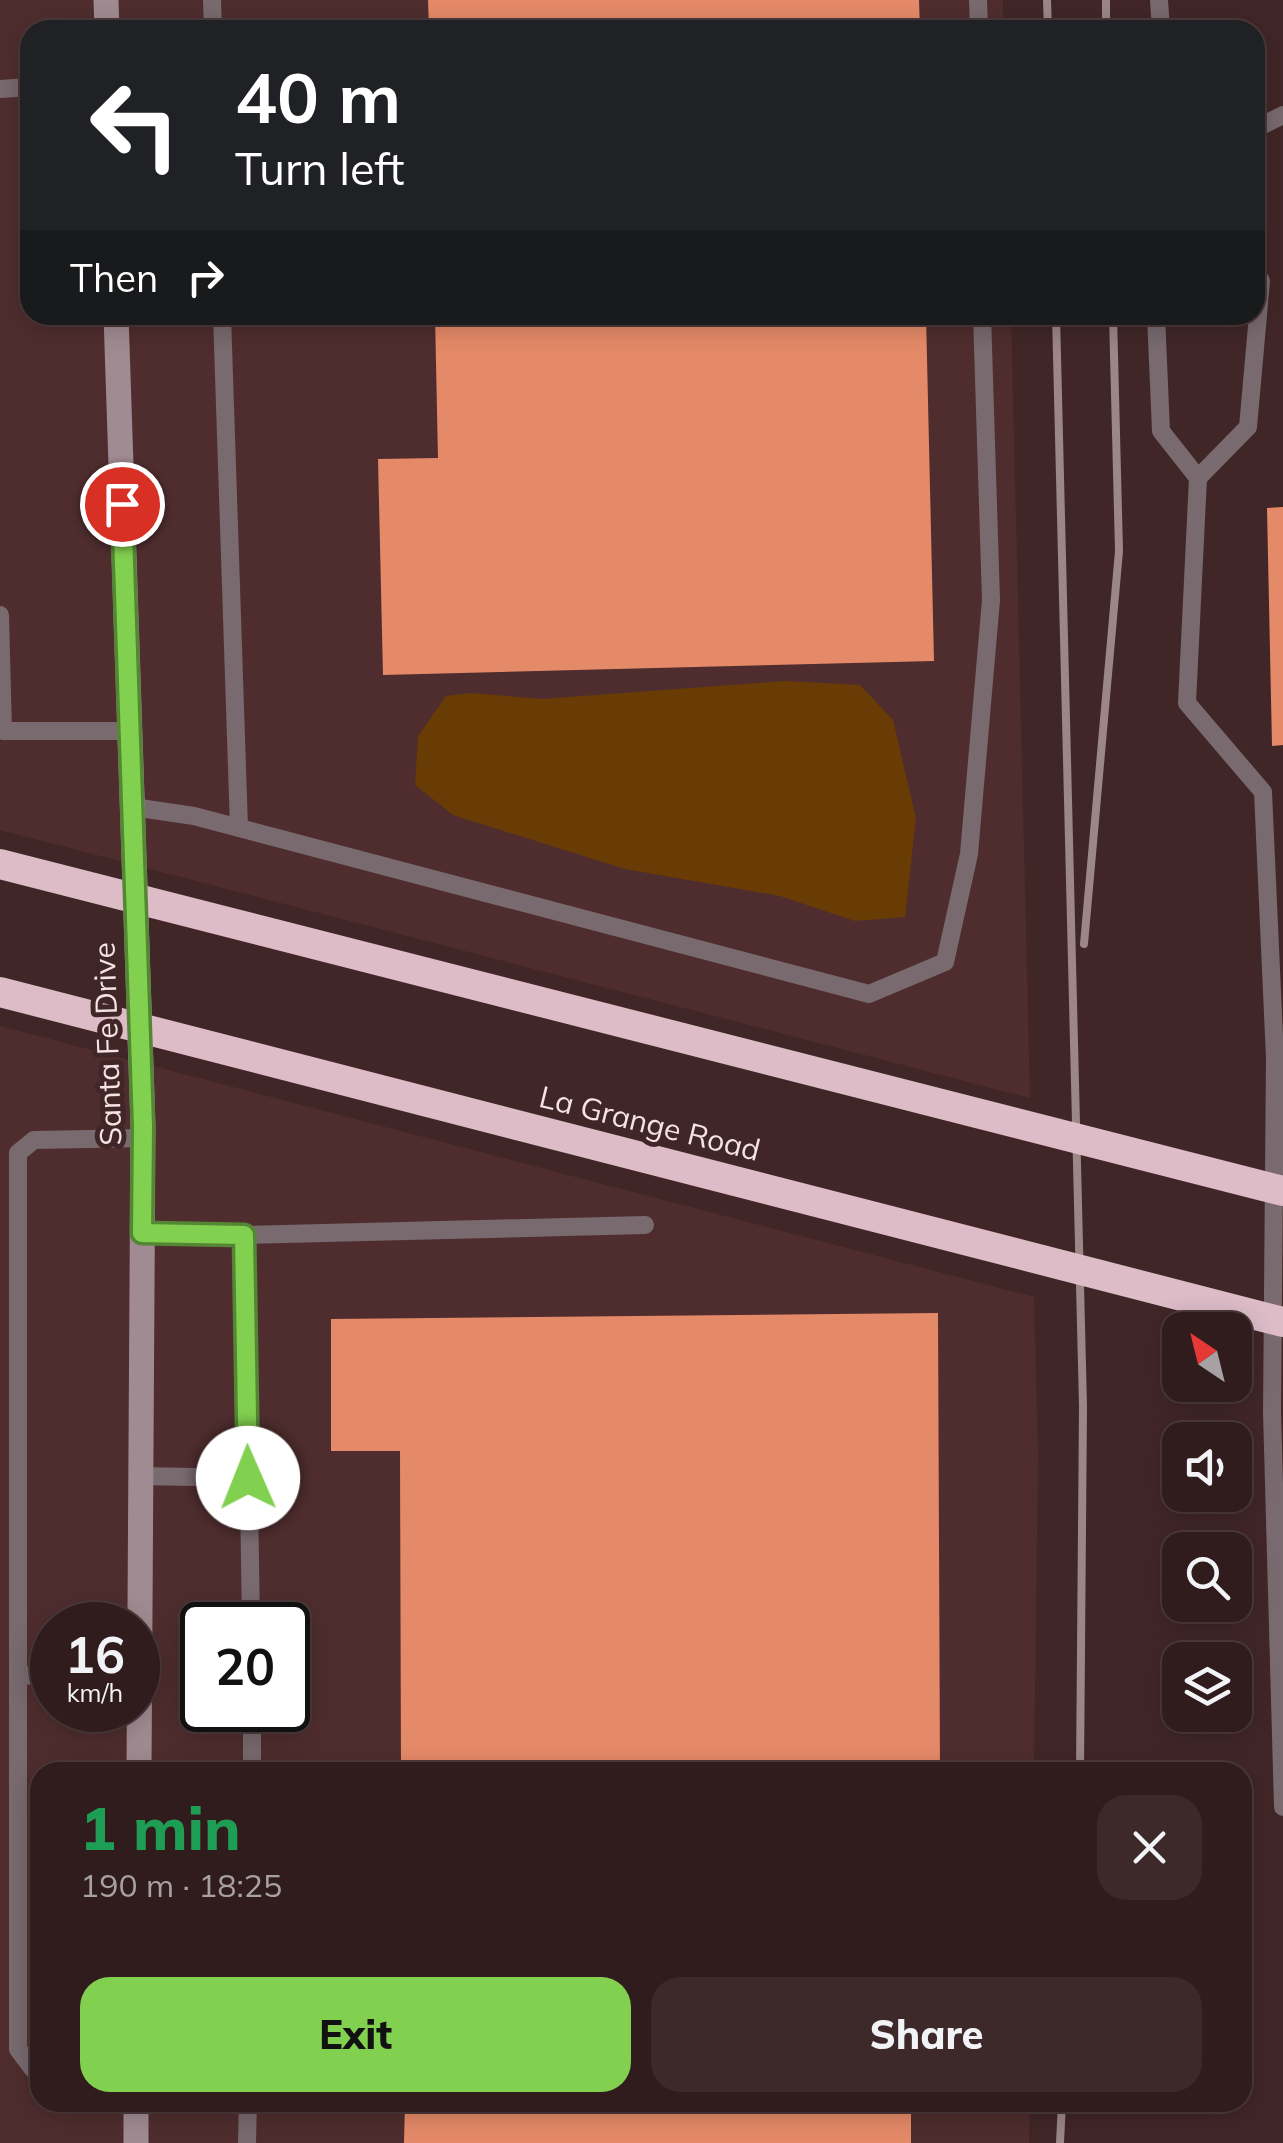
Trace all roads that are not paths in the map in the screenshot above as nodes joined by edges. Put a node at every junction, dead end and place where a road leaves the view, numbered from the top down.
1 (116, 325) edge
2 (222, 325) edge
3 (982, 325) edge
4 (1156, 325) edge
5 (1257, 325) edge
6 (1198, 478) junction
7 (0, 615) edge
8 (130, 732) junction
9 (132, 806) junction
10 (239, 828) junction
11 (0, 864) edge
12 (0, 992) edge
13 (143, 1138) junction
14 (1283, 1192) edge
15 (645, 1225) dead end
16 (142, 1233) junction
17 (244, 1235) junction
18 (1283, 1322) edge
19 (141, 1476) junction
20 (248, 1478) junction
21 (139, 1602) edge
22 (251, 1602) edge
23 (18, 1675) junction
24 (30, 1675) edge
25 (138, 1732) edge
26 (252, 1732) edge
27 (138, 1762) edge
28 (252, 1762) edge
29 (1283, 1807) edge
30 (30, 2065) edge
31 (136, 2112) edge
32 (248, 2112) edge
33 (136, 2143) edge
34 (247, 2143) edge

1 - 8 street, Santa Fe Drive
2 - 10 lane
3 - 10 lane
4 - 6 lane
5 - 6 lane
6 - 29 lane
7 - 8 lane
8 - 9 street, Santa Fe Drive
9 - 10 lane
9 - 13 street, Santa Fe Drive
11 - 14 highway, bridge
12 - 18 highway, La Grange Road, bridge
13 - 16 street, Santa Fe Drive
13 - 23 lane
15 - 17 lane
16 - 17 lane
16 - 19 street, Santa Fe Drive
17 - 20 lane
19 - 20 lane
19 - 21 street, Santa Fe Drive
20 - 22 lane
23 - 24 lane
23 - 30 lane
25 - 27 street, Santa Fe Drive
26 - 28 lane
31 - 33 street
32 - 34 lane

